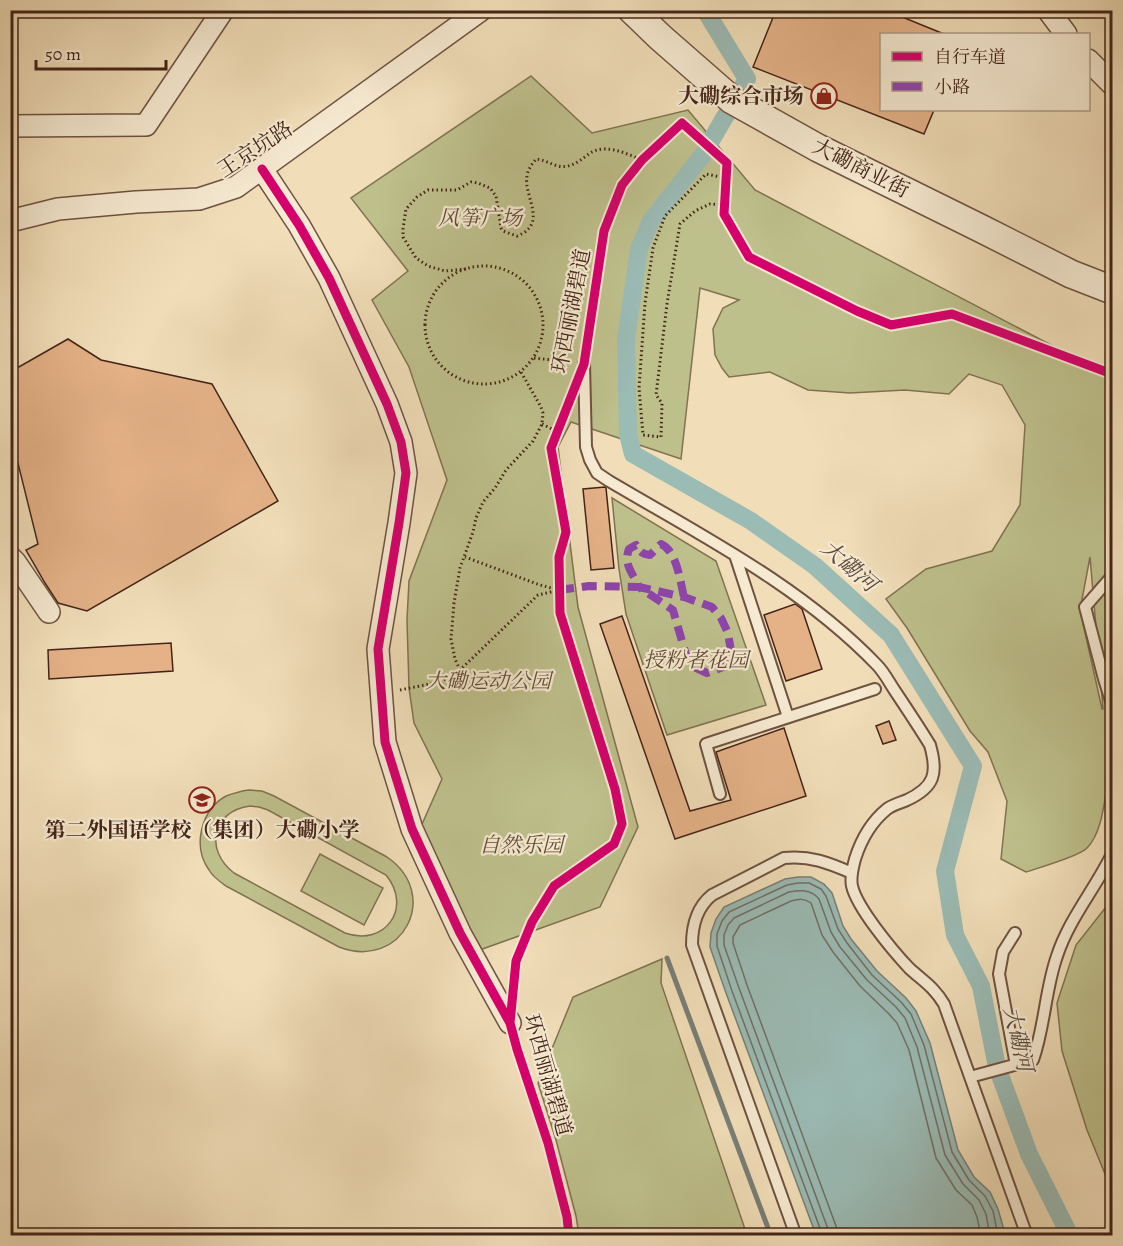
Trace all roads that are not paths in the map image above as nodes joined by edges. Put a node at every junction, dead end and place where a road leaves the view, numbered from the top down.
1 (223, 10) edge
2 (481, 10) edge
3 (632, 10) edge
4 (1048, 10) edge
5 (1065, 33) edge
6 (1090, 61) edge
7 (1113, 84) edge
8 (10, 126) edge
9 (262, 169) junction
10 (10, 221) edge
11 (1113, 290) edge
12 (584, 364) road end
13 (735, 555) junction
14 (10, 557) edge
15 (1112, 577) edge
16 (49, 612) dead end
17 (875, 689) dead end
18 (1113, 704) edge
19 (788, 717) junction
20 (720, 794) dead end
21 (1113, 854) edge
22 (852, 873) junction
23 (1015, 933) dead end
24 (510, 1023) dead end
25 (1016, 1065) junction
26 (970, 1077) junction
27 (796, 1236) edge
28 (1027, 1236) edge

1 - 8 street
2 - 9 street, 王京坑路
3 - 11 street, 大磡商业街
4 - 5 street
6 - 7 street
9 - 10 street, 王京坑路
9 - 24 street
12 - 13 lane
13 - 19 lane
13 - 22 lane
14 - 16 street
15 - 18 lane
17 - 19 lane
19 - 20 lane
21 - 25 lane
22 - 26 lane
22 - 27 lane
23 - 25 lane
25 - 26 lane
26 - 28 lane

